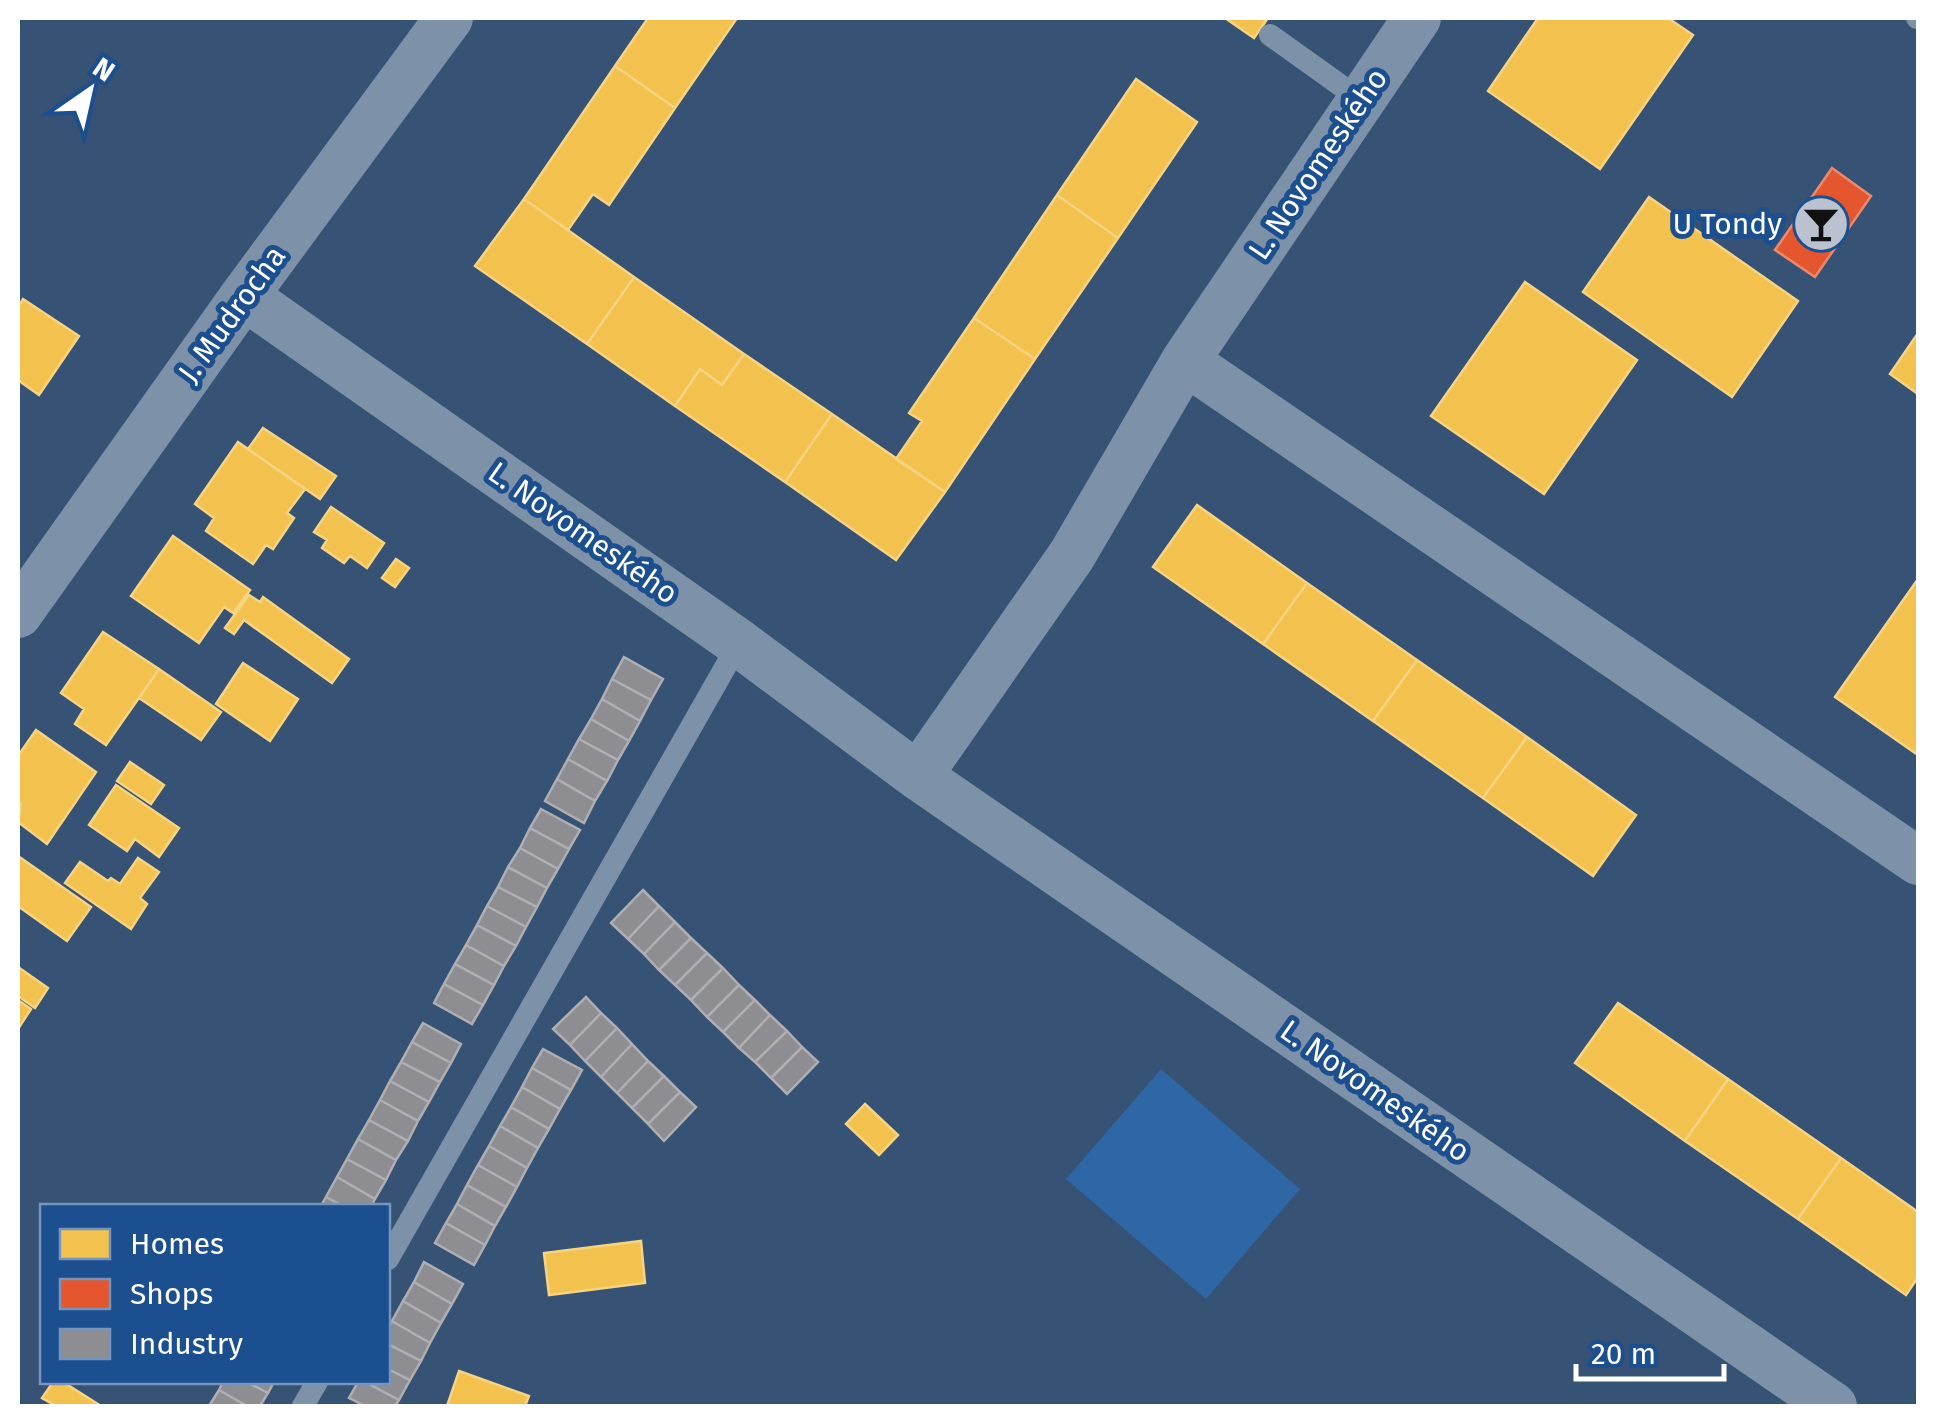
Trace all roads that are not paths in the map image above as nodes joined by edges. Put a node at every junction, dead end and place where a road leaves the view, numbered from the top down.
1 (450, 18) edge
2 (1417, 18) edge
3 (1270, 36) dead end
4 (1361, 100) junction
5 (244, 296) junction
6 (1184, 361) junction
7 (18, 614) edge
8 (740, 642) junction
9 (918, 776) junction
10 (1918, 862) edge
11 (390, 1255) edge
12 (316, 1384) edge
13 (303, 1406) edge
14 (1832, 1406) edge

1 - 5 street, J. Mudrocha
2 - 4 street, L. Novomeského
3 - 4 lane
4 - 6 street, L. Novomeského
5 - 7 street, J. Mudrocha
5 - 8 street, L. Novomeského
6 - 9 street, L. Novomeského
6 - 10 street
8 - 9 street, L. Novomeského
8 - 11 lane
9 - 14 street, L. Novomeského
12 - 13 lane

